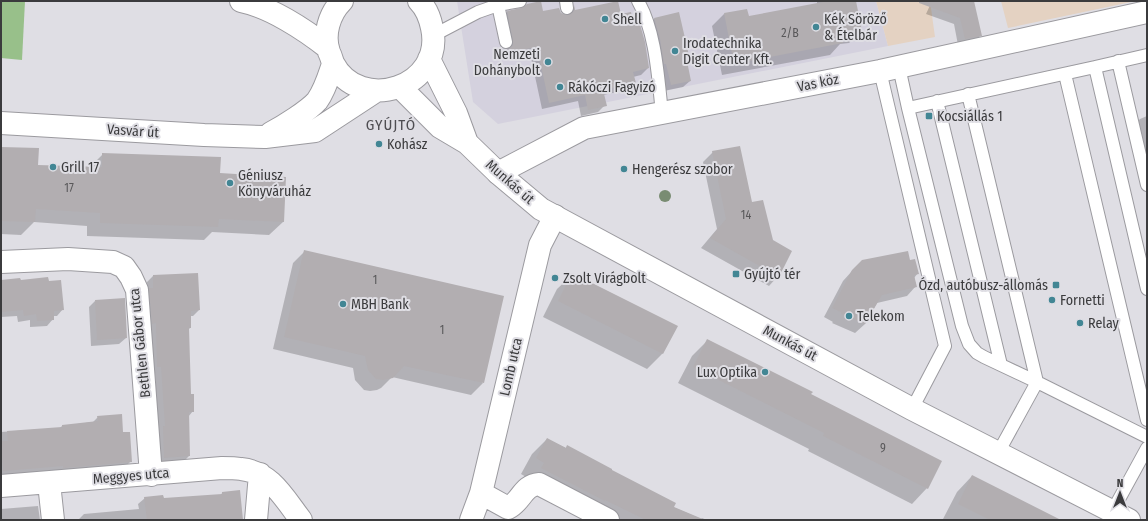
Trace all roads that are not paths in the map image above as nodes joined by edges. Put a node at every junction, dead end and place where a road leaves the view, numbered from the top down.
1 (241, 1) edge
2 (342, 1) edge
3 (520, 1) edge
4 (638, 1) edge
5 (421, 2) edge
6 (498, 5) junction
7 (1147, 12) edge
8 (434, 35) junction
9 (506, 42) dead end
10 (1147, 55) edge
11 (331, 56) junction
12 (429, 59) junction
13 (1118, 61) junction
14 (1095, 67) junction
15 (890, 69) junction
16 (1065, 74) junction
17 (400, 87) junction
18 (376, 91) junction
19 (968, 94) junction
20 (937, 101) junction
21 (908, 108) junction
22 (662, 113) junction
23 (1, 123) edge
24 (265, 137) junction
25 (467, 143) junction
26 (498, 173) junction
27 (1147, 185) edge
28 (555, 216) junction
29 (1, 262) edge
30 (1147, 290) edge
31 (1001, 365) junction
32 (1037, 382) junction
33 (912, 409) junction
34 (1147, 420) edge
35 (1147, 437) edge
36 (1147, 448) edge
37 (998, 453) junction
38 (260, 474) junction
39 (151, 475) junction
40 (49, 483) junction
41 (1, 486) edge
42 (481, 493) junction
43 (1120, 516) edge
44 (53, 520) edge
45 (256, 520) edge
46 (301, 520) edge
47 (471, 520) edge
48 (608, 520) edge

1 - 11 street
2 - 11 street
3 - 6 lane
4 - 22 lane
5 - 8 street
6 - 8 lane
6 - 9 lane
7 - 15 street, Vas köz
8 - 12 street
10 - 13 lane
11 - 18 street
11 - 24 street
12 - 17 street
12 - 25 street
13 - 14 lane
13 - 27 lane
14 - 16 lane
14 - 30 lane
15 - 21 lane
15 - 22 street, Vas köz
15 - 33 lane
16 - 19 lane
16 - 34 lane
17 - 18 street
17 - 25 street
18 - 24 street, Vasvár út
19 - 20 lane
19 - 32 lane
20 - 21 lane
20 - 31 lane
21 - 31 lane
22 - 26 street, Vas köz
23 - 24 street, Vasvár út
25 - 26 street, Munkás út
26 - 28 street, Munkás út
28 - 33 street, Munkás út
28 - 42 street, Lomb utca
29 - 39 street, Bethlen Gábor utca
31 - 32 lane
32 - 35 lane
32 - 37 lane
33 - 37 street, Munkás út
36 - 43 lane
37 - 43 street, Munkás út
38 - 39 street, Meggyes utca
38 - 45 street
38 - 46 street, Meggyes utca
39 - 40 street, Meggyes utca
40 - 41 street, Meggyes utca
40 - 44 street
42 - 47 street, Lomb utca
42 - 48 street

